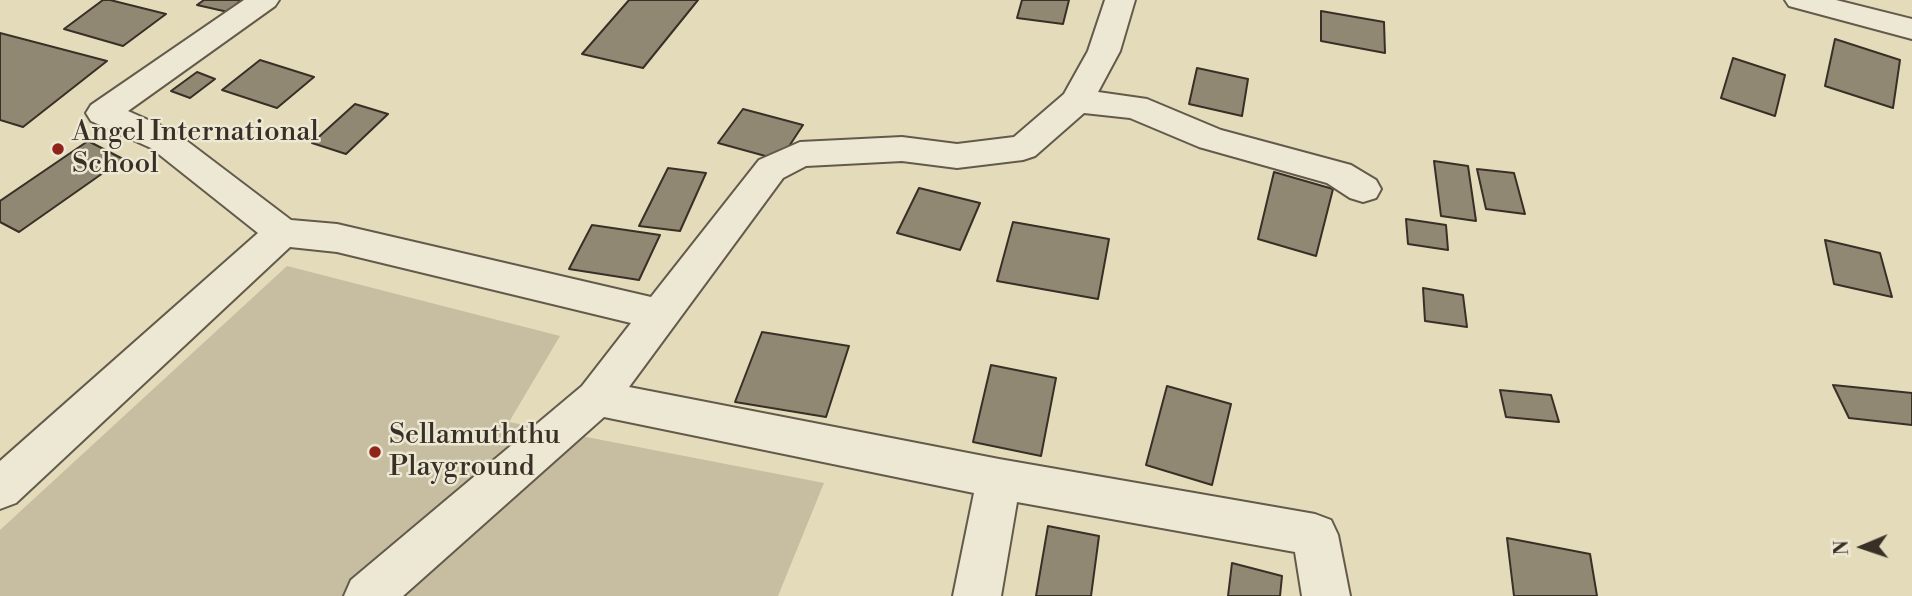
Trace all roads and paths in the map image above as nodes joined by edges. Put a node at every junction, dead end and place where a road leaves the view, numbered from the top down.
1 (264, 0) edge
2 (1120, 0) edge
3 (1800, 0) edge
4 (1912, 29) edge
5 (1077, 101) junction
6 (1363, 189) dead end
7 (282, 233) junction
8 (660, 315) junction
9 (597, 398) junction
10 (999, 479) junction
11 (0, 489) edge
12 (368, 596) edge
13 (977, 596) edge
14 (1326, 596) edge

1 - 7 street
2 - 5 street
3 - 4 street
5 - 6 street
5 - 8 street
7 - 8 street
7 - 11 street
8 - 9 street
9 - 10 street
9 - 12 street
10 - 13 street
10 - 14 street

